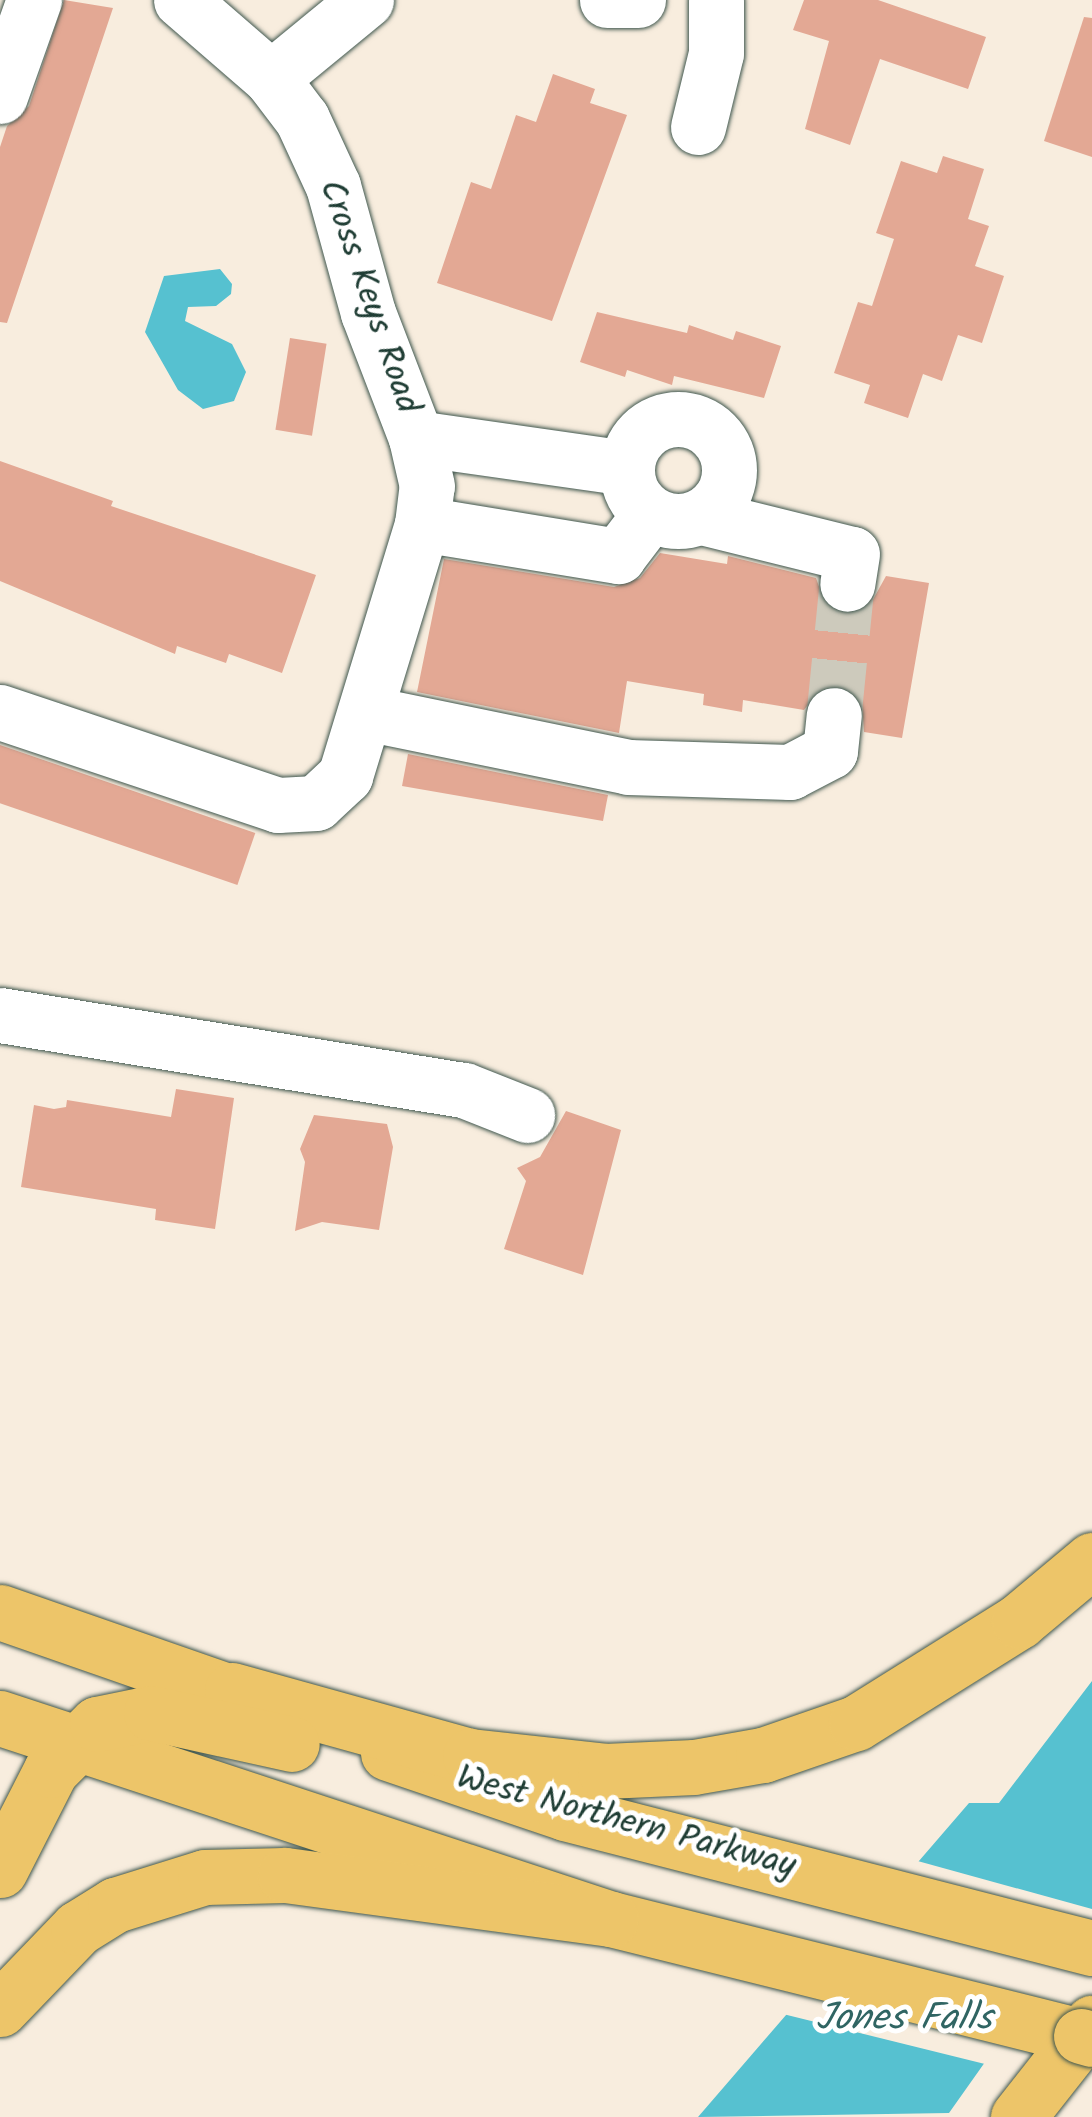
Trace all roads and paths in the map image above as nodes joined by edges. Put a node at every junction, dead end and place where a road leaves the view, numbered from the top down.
1 (34, 0) edge
2 (181, 0) edge
3 (366, 0) edge
4 (607, 0) edge
5 (638, 0) edge
6 (716, 0) edge
7 (271, 78) junction
8 (0, 96) edge
9 (698, 127) dead end
10 (416, 438) junction
11 (659, 500) junction
12 (422, 524) junction
13 (848, 584) tunnel mouth
14 (0, 712) edge
15 (366, 712) junction
16 (834, 715) tunnel mouth
17 (0, 1016) edge
18 (527, 1115) dead end
19 (1092, 1560) edge
20 (0, 1612) edge
21 (232, 1690) junction
22 (0, 1718) edge
23 (73, 1746) junction
24 (465, 1784) junction
25 (0, 1870) edge
26 (610, 1919) junction
27 (1092, 1948) edge
28 (0, 2009) edge
29 (1092, 2022) edge
30 (1092, 2039) edge
31 (1018, 2117) edge

1 - 8 street
2 - 7 street, Cross Keys Road
3 - 7 street
4 - 5 street
6 - 9 street
7 - 10 street, Cross Keys Road
10 - 11 street, Cross Keys Road
10 - 12 street
11 - 12 street
11 - 13 street, Cross Keys Road
12 - 15 street
14 - 15 street
15 - 16 street
17 - 18 street
19 - 21 main road
20 - 21 main road, West Northern Parkway
21 - 24 main road, West Northern Parkway
22 - 23 main road
23 - 24 main road
23 - 25 main road
23 - 26 main road
24 - 27 main road, West Northern Parkway
26 - 28 main road
26 - 30 main road
29 - 31 main road

